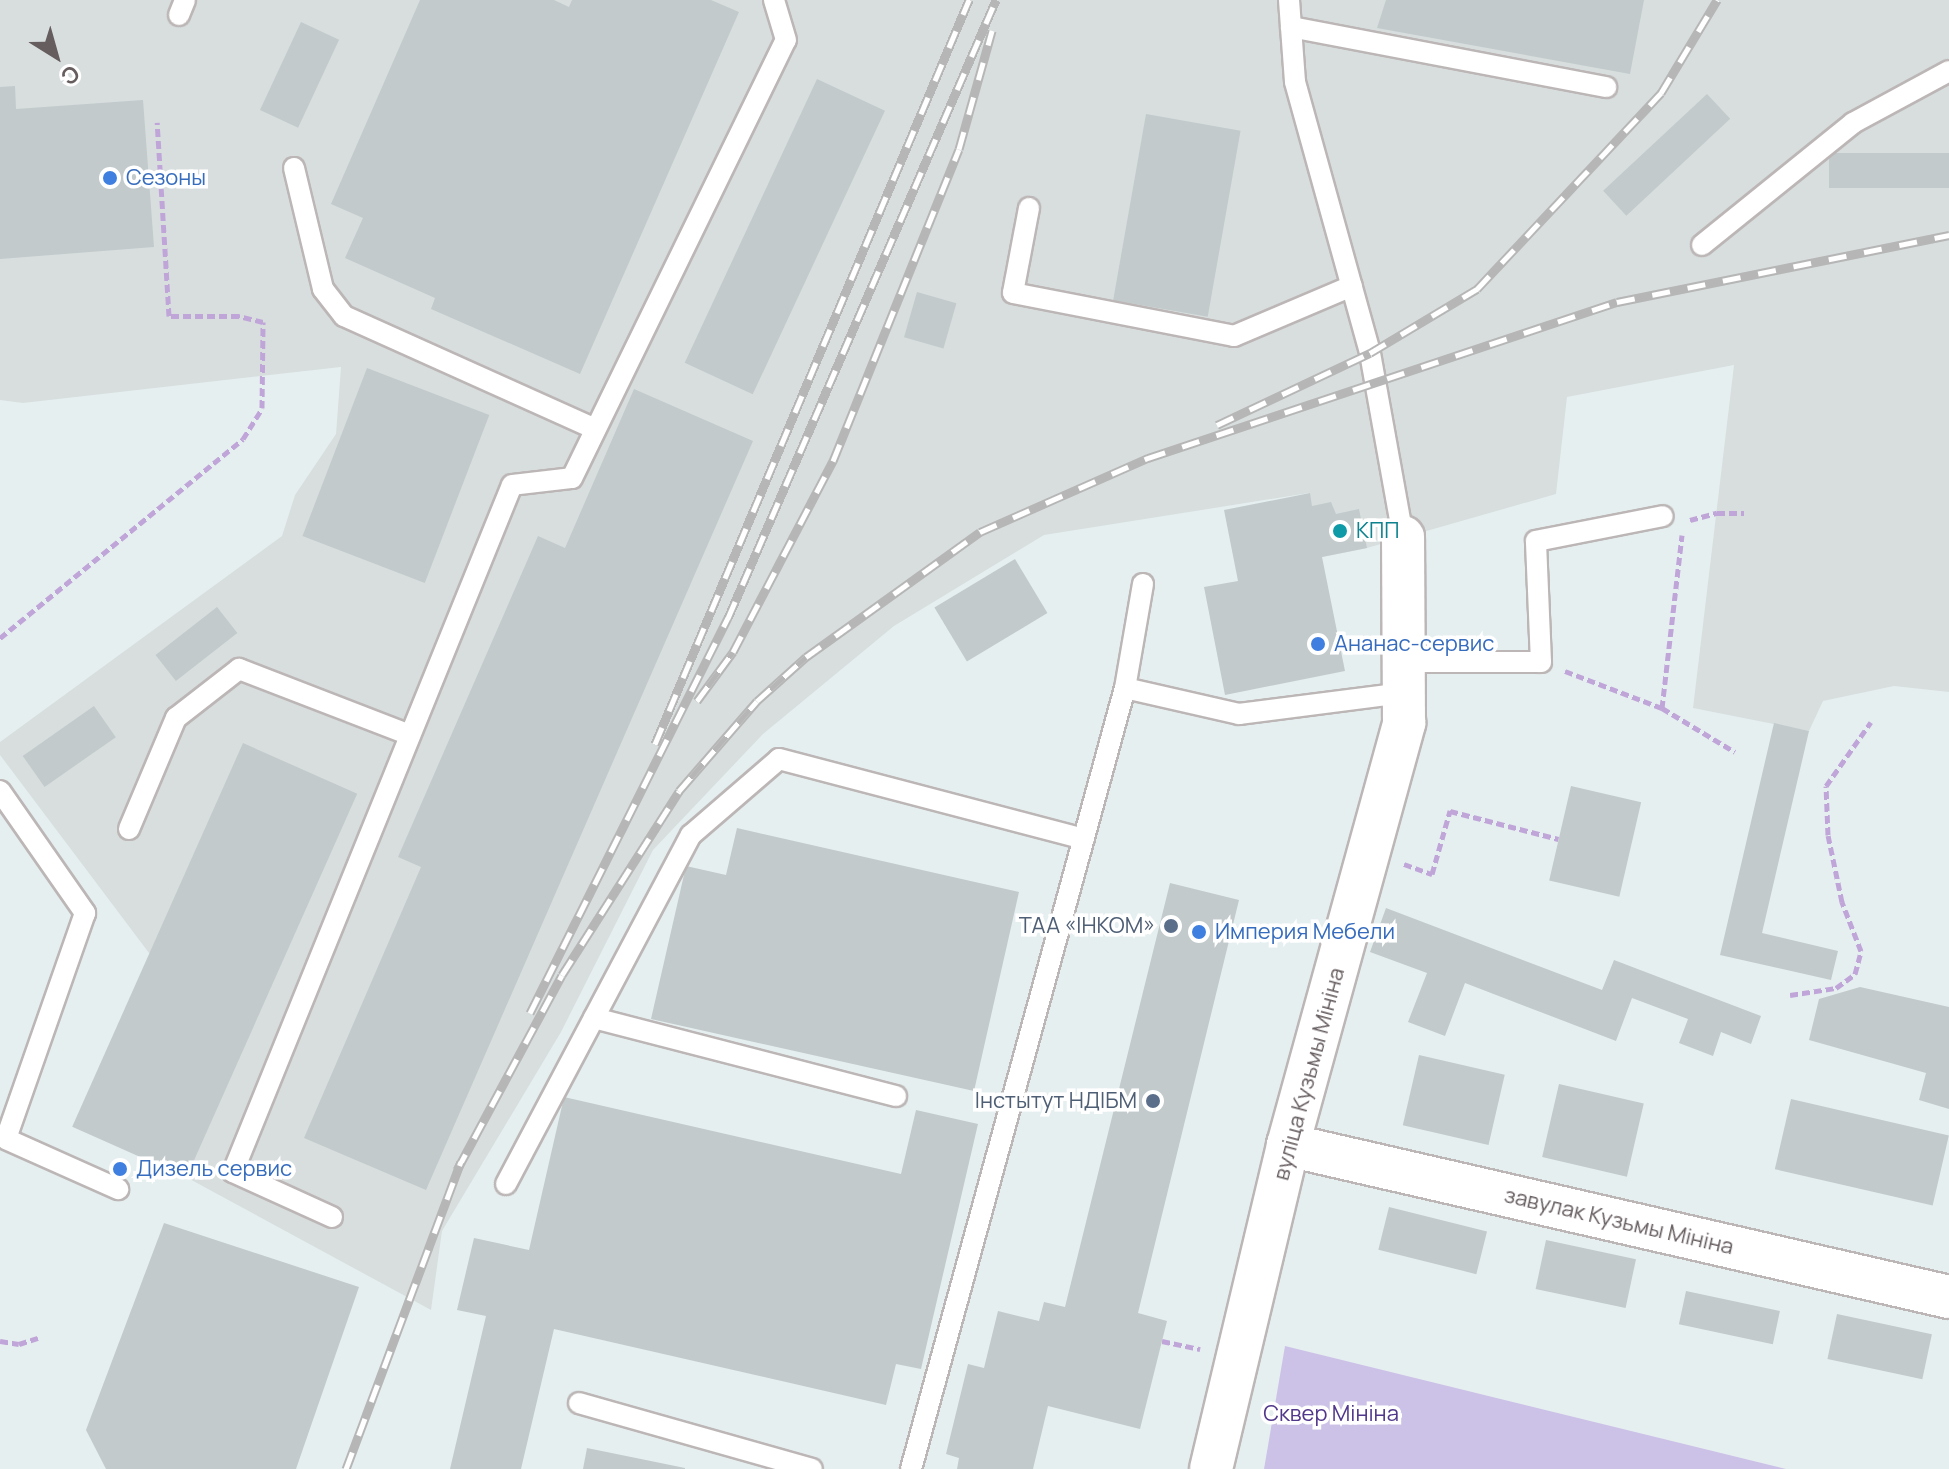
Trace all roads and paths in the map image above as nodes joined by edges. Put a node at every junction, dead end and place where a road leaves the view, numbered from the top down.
1 (774, 0) edge
2 (1289, 0) edge
3 (1291, 27) junction
4 (1949, 71) edge
5 (1606, 87) dead end
6 (157, 122) dead end
7 (294, 168) dead end
8 (1029, 208) dead end
9 (1702, 245) dead end
10 (1352, 286) junction
11 (595, 429) junction
12 (1663, 516) dead end
13 (1684, 522) dead end
14 (1403, 537) joint
15 (1143, 584) dead end
16 (0, 638) edge
17 (1541, 662) junction
18 (1404, 678) junction
19 (1125, 688) junction
20 (1662, 708) junction
21 (1871, 722) dead end
22 (410, 735) junction
23 (1735, 752) dead end
24 (0, 791) edge
25 (129, 829) dead end
26 (1084, 839) junction
27 (1558, 839) dead end
28 (1389, 858) dead end
29 (1790, 995) dead end
30 (594, 1018) junction
31 (896, 1096) dead end
32 (1288, 1145) junction
33 (506, 1184) dead end
34 (118, 1189) dead end
35 (332, 1217) dead end
36 (1949, 1297) edge
37 (38, 1338) dead end
38 (0, 1341) edge
39 (1162, 1341) dead end
40 (1214, 1352) dead end
41 (579, 1403) dead end
42 (777, 1464) edge
43 (812, 1469) edge
44 (911, 1469) edge
45 (1211, 1469) edge

1 - 11 lane
2 - 3 lane
3 - 5 lane
3 - 10 lane
4 - 9 lane
6 - 16 path
7 - 11 lane
8 - 10 lane
10 - 14 lane
11 - 22 lane
12 - 17 lane
13 - 20 path
14 - 18 street, вуліца Кузьмы Мініна
15 - 19 lane
17 - 18 lane
17 - 20 path
18 - 19 lane
18 - 32 street, вуліца Кузьмы Мініна
19 - 26 lane
20 - 23 path
21 - 29 path
22 - 25 lane
22 - 35 lane
24 - 34 lane
26 - 30 lane
26 - 44 lane
27 - 28 path
30 - 31 lane
30 - 33 lane
32 - 36 street, завулак Кузьмы Мініна
32 - 45 street, вуліца Кузьмы Мініна
37 - 38 path
39 - 40 path
41 - 42 lane
42 - 43 lane

